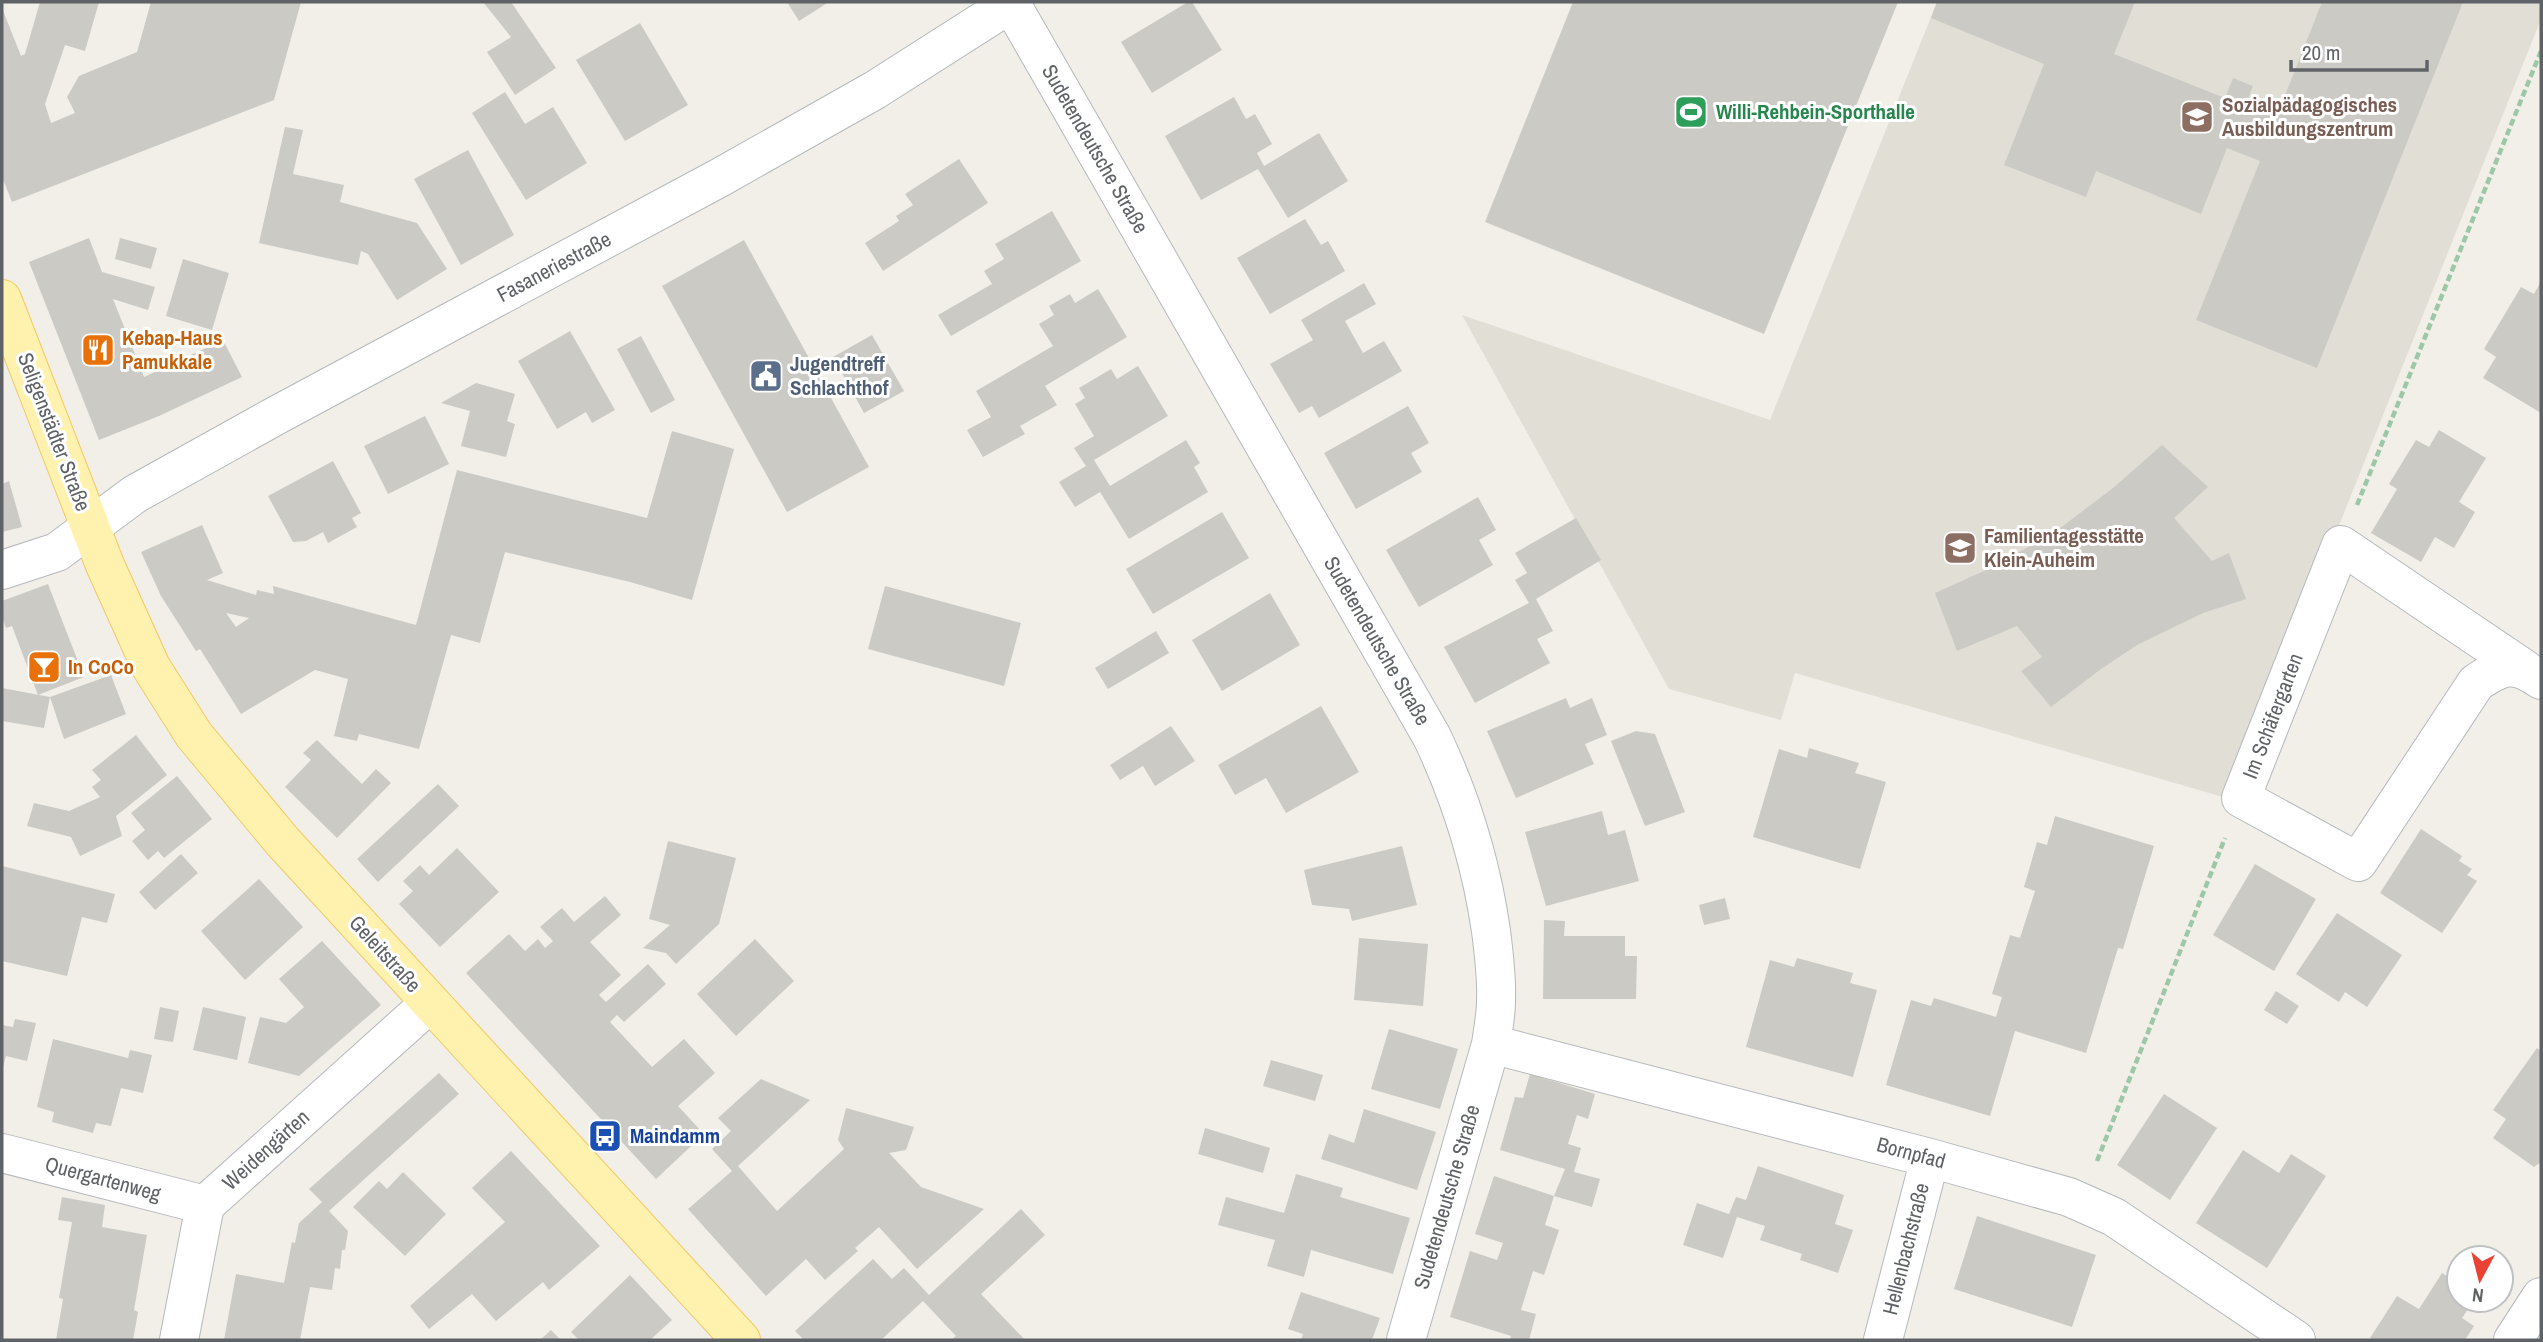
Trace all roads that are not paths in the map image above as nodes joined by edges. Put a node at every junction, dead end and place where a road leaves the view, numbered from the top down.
1 (1011, 2) edge
2 (2, 299) edge
3 (91, 526) junction
4 (2, 570) edge
5 (2535, 672) edge
6 (430, 1003) junction
7 (1492, 1044) junction
8 (2, 1153) edge
9 (1930, 1157) junction
10 (205, 1205) junction
11 (2541, 1297) edge
12 (178, 1340) edge
13 (741, 1340) edge
14 (1406, 1340) edge
15 (1883, 1340) edge
16 (2296, 1340) edge
17 (2513, 1340) edge

1 - 3 street, Fasaneriestraße
1 - 7 street, Sudetendeutsche Straße
2 - 3 main road, Seligenstädter Straße
3 - 4 street, Fasaneriestraße
3 - 6 main road, Geleitstraße
5 - 5 street, Im Schäfergarten
6 - 10 street, Weidengärten
6 - 13 main road, Geleitstraße
7 - 9 street, Bornpfad
7 - 14 street, Sudetendeutsche Straße
8 - 10 street, Quergartenweg
9 - 15 street, Hellenbachstraße
9 - 16 street, Bornpfad
10 - 12 street, Weidengärten
11 - 17 street

